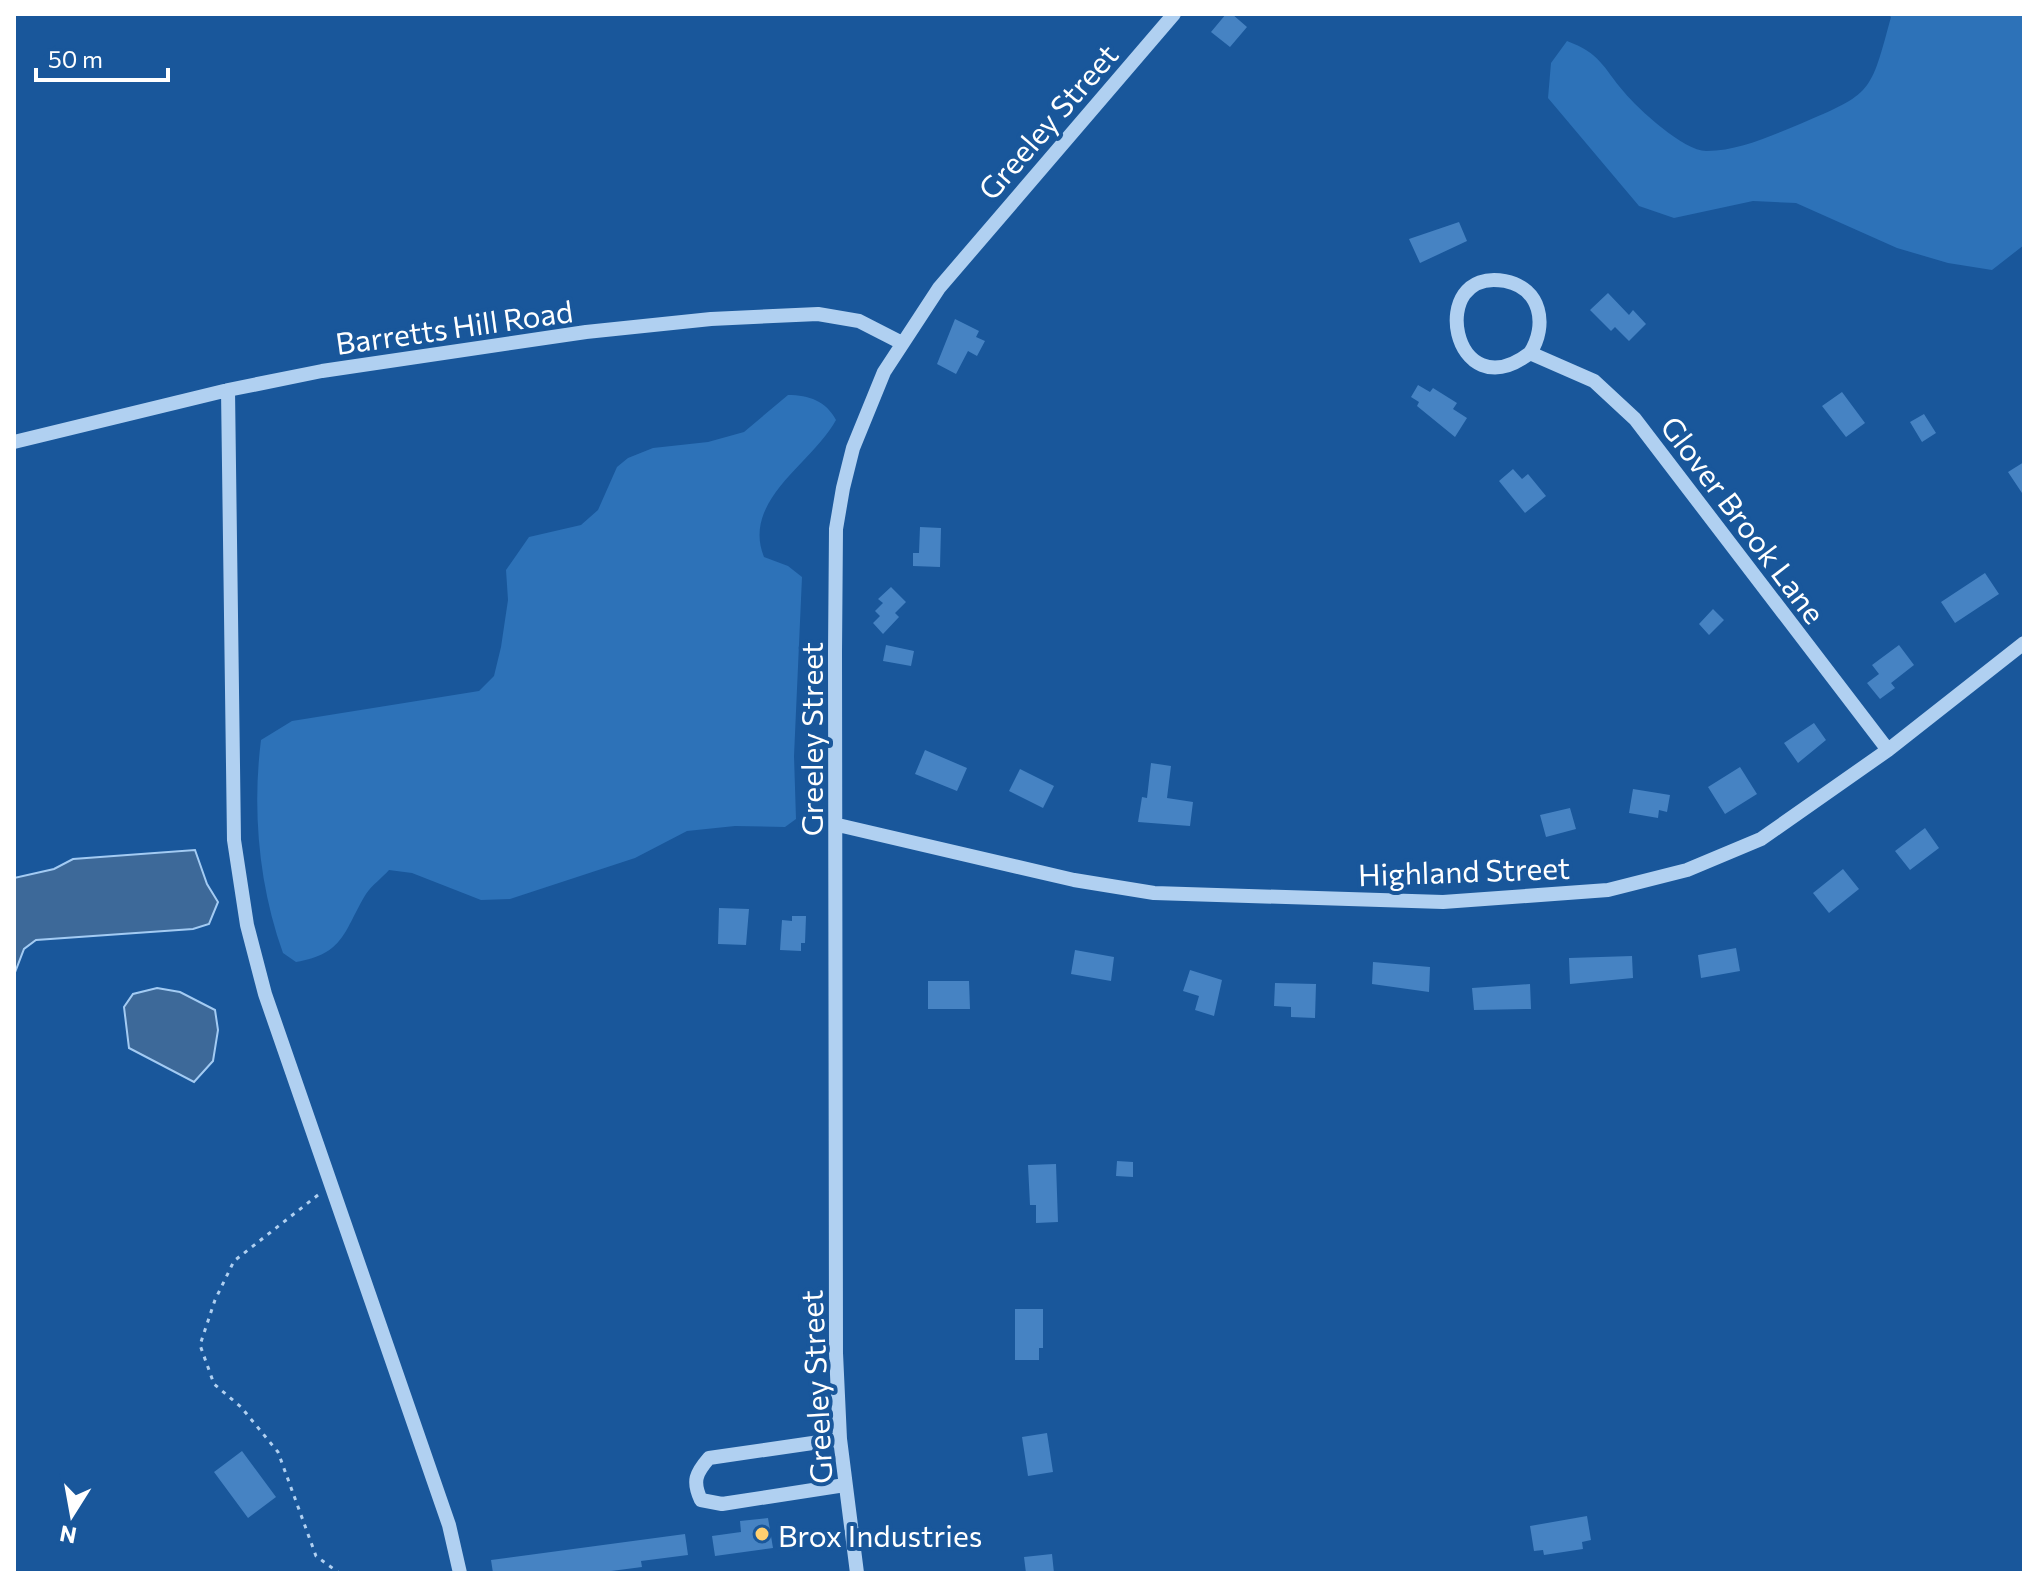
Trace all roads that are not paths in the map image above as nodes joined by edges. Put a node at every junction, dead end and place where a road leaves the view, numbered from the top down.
1 (1174, 14) edge
2 (902, 343) junction
3 (1530, 353) junction
4 (228, 390) junction
5 (14, 442) edge
6 (2024, 643) edge
7 (1888, 750) junction
8 (838, 825) junction
9 (840, 1439) junction
10 (845, 1485) junction
11 (460, 1573) edge
12 (857, 1573) edge

1 - 2 street, Greeley Street
2 - 4 street, Barretts Hill Road
2 - 8 street, Greeley Street
3 - 3 street
3 - 7 street, Glover Brook Lane
4 - 5 street, Barretts Hill Road
4 - 11 street
6 - 7 street, Highland Street
7 - 8 street, Highland Street
8 - 9 street, Greeley Street
9 - 10 street, Greeley Street
9 - 10 street
10 - 12 street, Greeley Street

